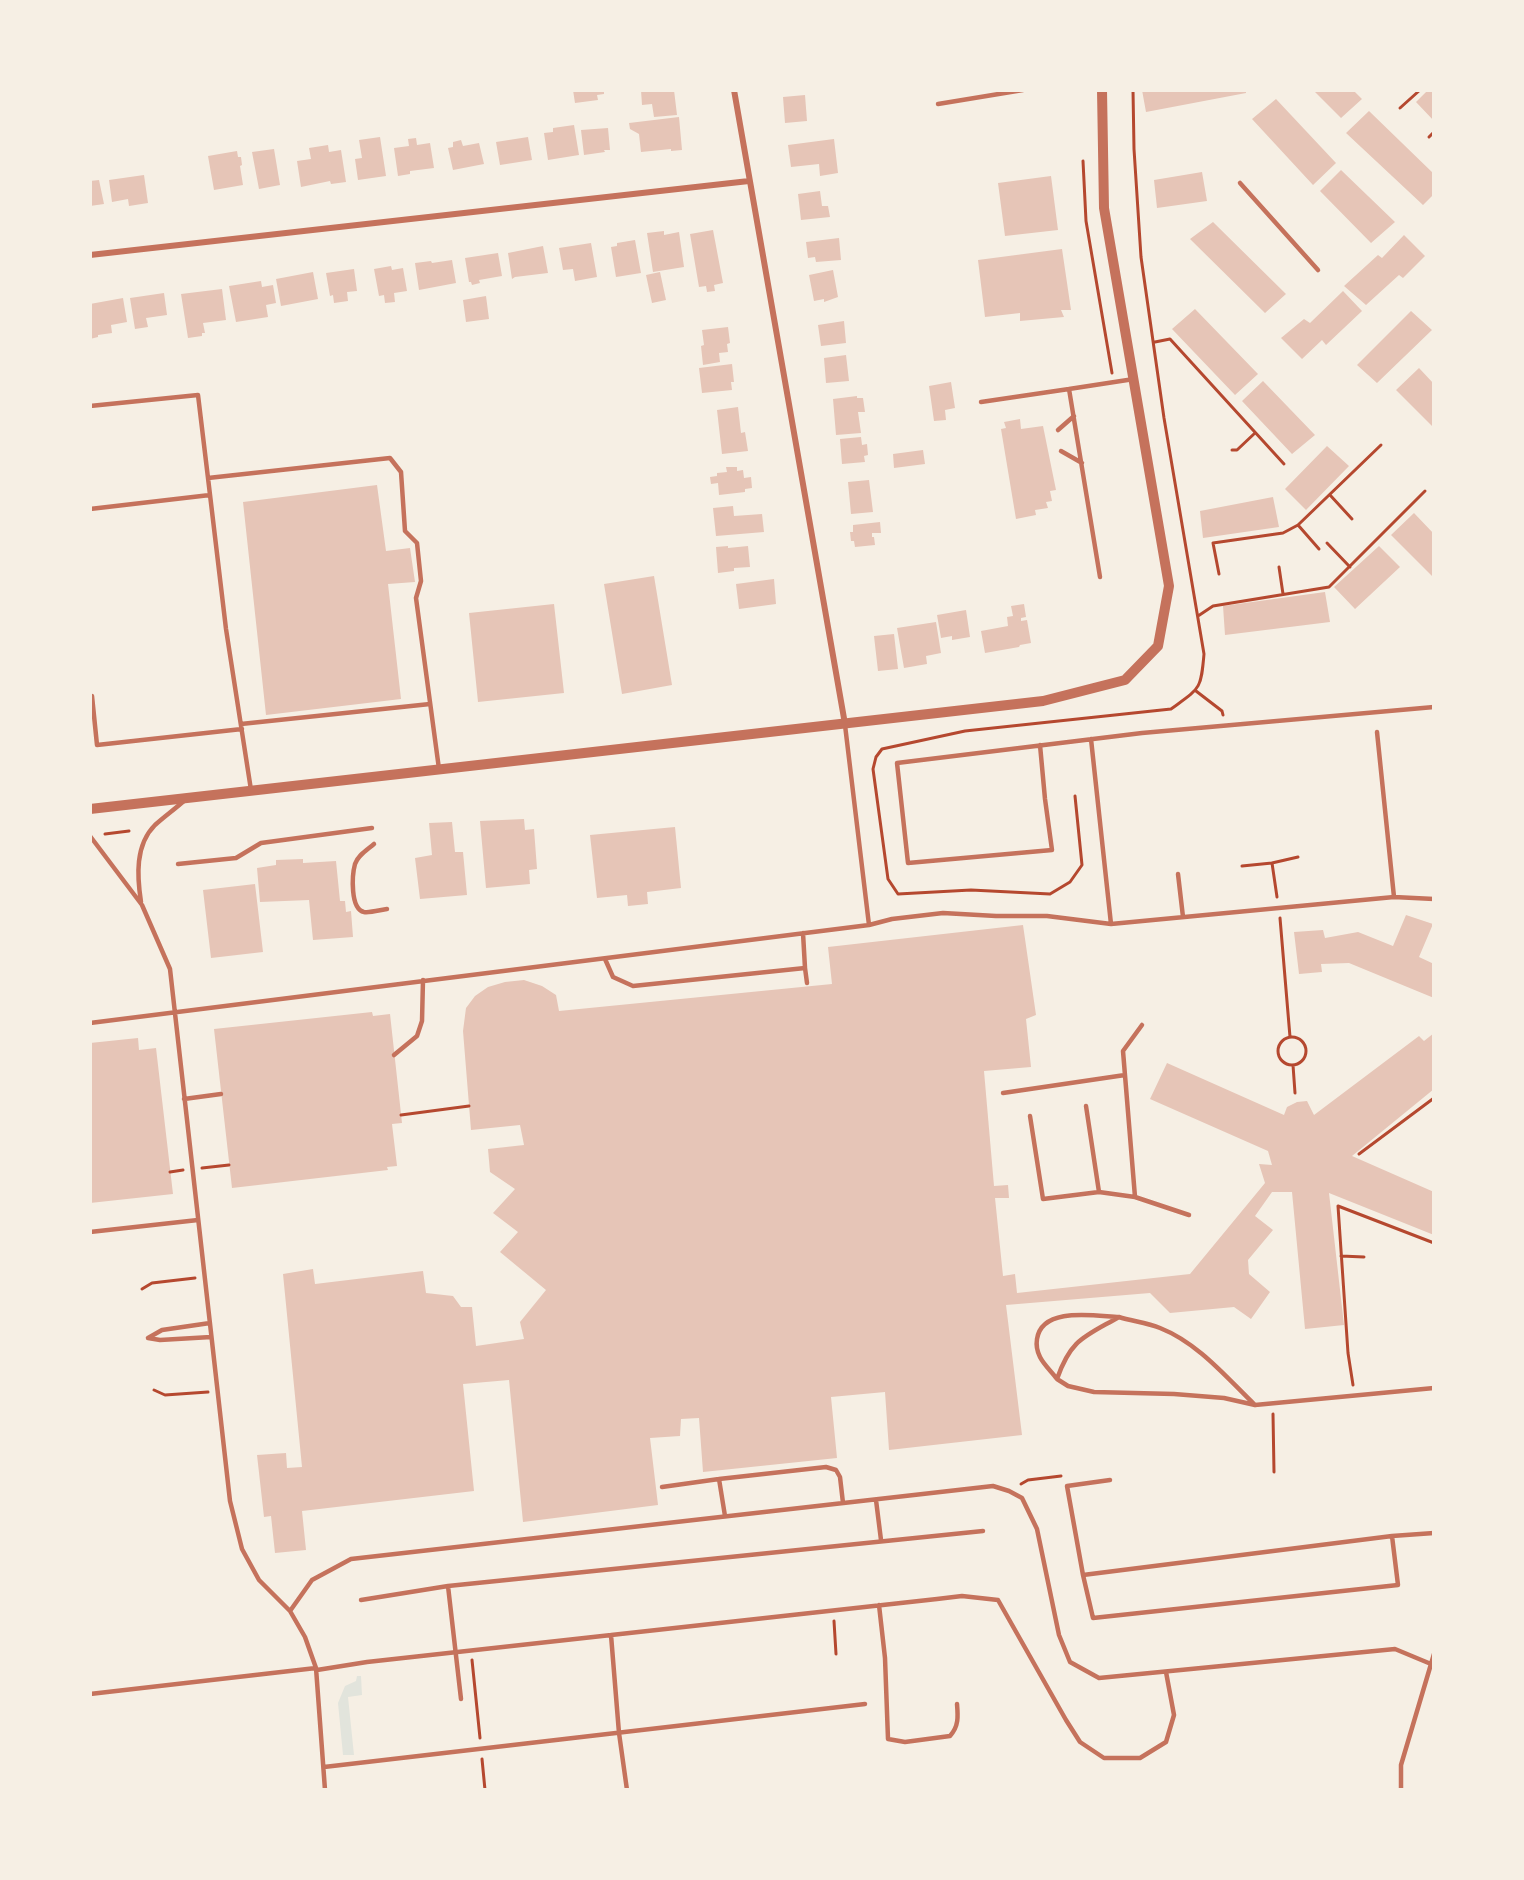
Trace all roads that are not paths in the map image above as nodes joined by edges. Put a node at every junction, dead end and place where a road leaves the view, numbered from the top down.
1 (734, 90) edge
2 (1023, 90) edge
3 (1102, 90) edge
4 (938, 104) dead end
5 (749, 181) junction
6 (1240, 183) dead end
7 (90, 255) edge
8 (1318, 270) dead end
9 (1134, 379) junction
10 (1069, 389) junction
11 (981, 402) dead end
12 (90, 406) edge
13 (1074, 416) junction
14 (1058, 430) dead end
15 (1061, 451) dead end
16 (1082, 463) junction
17 (208, 477) junction
18 (210, 495) junction
19 (90, 509) edge
20 (1100, 577) dead end
21 (90, 696) edge
22 (430, 704) junction
23 (1434, 707) edge
24 (845, 724) junction
25 (242, 726) junction
26 (1377, 732) dead end
27 (1091, 739) junction
28 (1040, 746) junction
29 (439, 769) junction
30 (252, 790) junction
31 (189, 797) junction
32 (90, 808) edge
33 (372, 828) dead end
34 (90, 836) edge
35 (374, 844) dead end
36 (178, 864) dead end
37 (1178, 874) dead end
38 (1394, 897) junction
39 (1434, 899) edge
40 (141, 905) junction
41 (387, 909) dead end
42 (1183, 917) junction
43 (1111, 924) junction
44 (869, 925) junction
45 (803, 933) junction
46 (605, 959) junction
47 (805, 968) junction
48 (423, 980) junction
49 (807, 983) dead end
50 (175, 1013) junction
51 (90, 1023) edge
52 (1142, 1025) dead end
53 (394, 1055) dead end
54 (1125, 1075) junction
55 (1003, 1093) dead end
56 (221, 1094) dead end
57 (184, 1099) junction
58 (1086, 1106) dead end
59 (1030, 1116) dead end
60 (1099, 1192) junction
61 (1134, 1197) junction
62 (1189, 1215) dead end
63 (198, 1220) junction
64 (90, 1232) edge
65 (1119, 1317) junction
66 (210, 1323) junction
67 (211, 1336) junction
68 (1057, 1379) junction
69 (1434, 1388) edge
70 (1255, 1405) junction
71 (719, 1479) junction
72 (1110, 1480) dead end
73 (662, 1487) dead end
74 (876, 1500) junction
75 (843, 1503) junction
76 (725, 1516) junction
77 (983, 1531) dead end
78 (1434, 1533) edge
79 (1392, 1536) junction
80 (881, 1540) junction
81 (1083, 1575) junction
82 (448, 1586) junction
83 (361, 1600) dead end
84 (879, 1605) junction
85 (290, 1611) junction
86 (611, 1635) junction
87 (456, 1652) junction
88 (1434, 1654) edge
89 (1431, 1664) junction
90 (316, 1669) junction
91 (1166, 1672) junction
92 (90, 1694) edge
93 (461, 1699) dead end
94 (866, 1704) dead end
95 (957, 1704) dead end
96 (619, 1733) junction
97 (324, 1767) junction
98 (325, 1790) edge
99 (627, 1790) edge
100 (1401, 1790) edge

1 - 5 street
2 - 4 lane
3 - 9 street
5 - 7 street
5 - 24 street
6 - 8 lane
9 - 10 lane
9 - 24 street
10 - 11 lane
10 - 13 lane
12 - 17 lane
13 - 14 lane
13 - 16 lane
15 - 16 lane
16 - 20 lane
17 - 18 lane
17 - 22 lane
18 - 19 lane
18 - 25 lane
21 - 25 lane
22 - 25 lane
22 - 29 lane
23 - 27 lane
24 - 29 street
24 - 44 lane
25 - 30 lane
26 - 38 lane
27 - 28 lane
27 - 43 lane
28 - 28 lane
29 - 30 street
30 - 31 street
31 - 32 street
31 - 40 lane
33 - 36 lane
34 - 40 lane
35 - 41 lane
37 - 42 lane
38 - 39 lane
38 - 42 lane
40 - 50 lane
42 - 43 lane
43 - 44 lane
44 - 45 lane
45 - 46 lane
45 - 47 lane
46 - 47 lane
46 - 48 lane
47 - 49 lane
48 - 50 lane
48 - 53 lane
50 - 51 lane
50 - 57 lane
52 - 54 lane
54 - 55 lane
54 - 61 lane
56 - 57 lane
57 - 63 lane
58 - 60 lane
59 - 60 lane
60 - 61 lane
61 - 62 lane
63 - 64 lane
63 - 66 lane
65 - 68 lane
65 - 68 lane
65 - 70 lane
66 - 67 lane
66 - 67 lane
67 - 85 lane
68 - 70 lane
69 - 70 lane
71 - 73 lane
71 - 75 lane
71 - 76 lane
72 - 81 lane
74 - 75 lane
74 - 80 lane
74 - 91 lane
75 - 76 lane
76 - 85 lane
77 - 80 lane
78 - 79 lane
79 - 81 lane
79 - 81 lane
80 - 82 lane
82 - 83 lane
82 - 87 lane
84 - 86 lane
84 - 91 lane
84 - 95 lane
85 - 90 lane
86 - 87 lane
86 - 96 lane
87 - 90 lane
87 - 93 lane
88 - 89 lane
89 - 91 lane
89 - 100 lane
90 - 92 lane
90 - 97 lane
94 - 96 lane
96 - 97 lane
96 - 99 lane
97 - 98 lane

